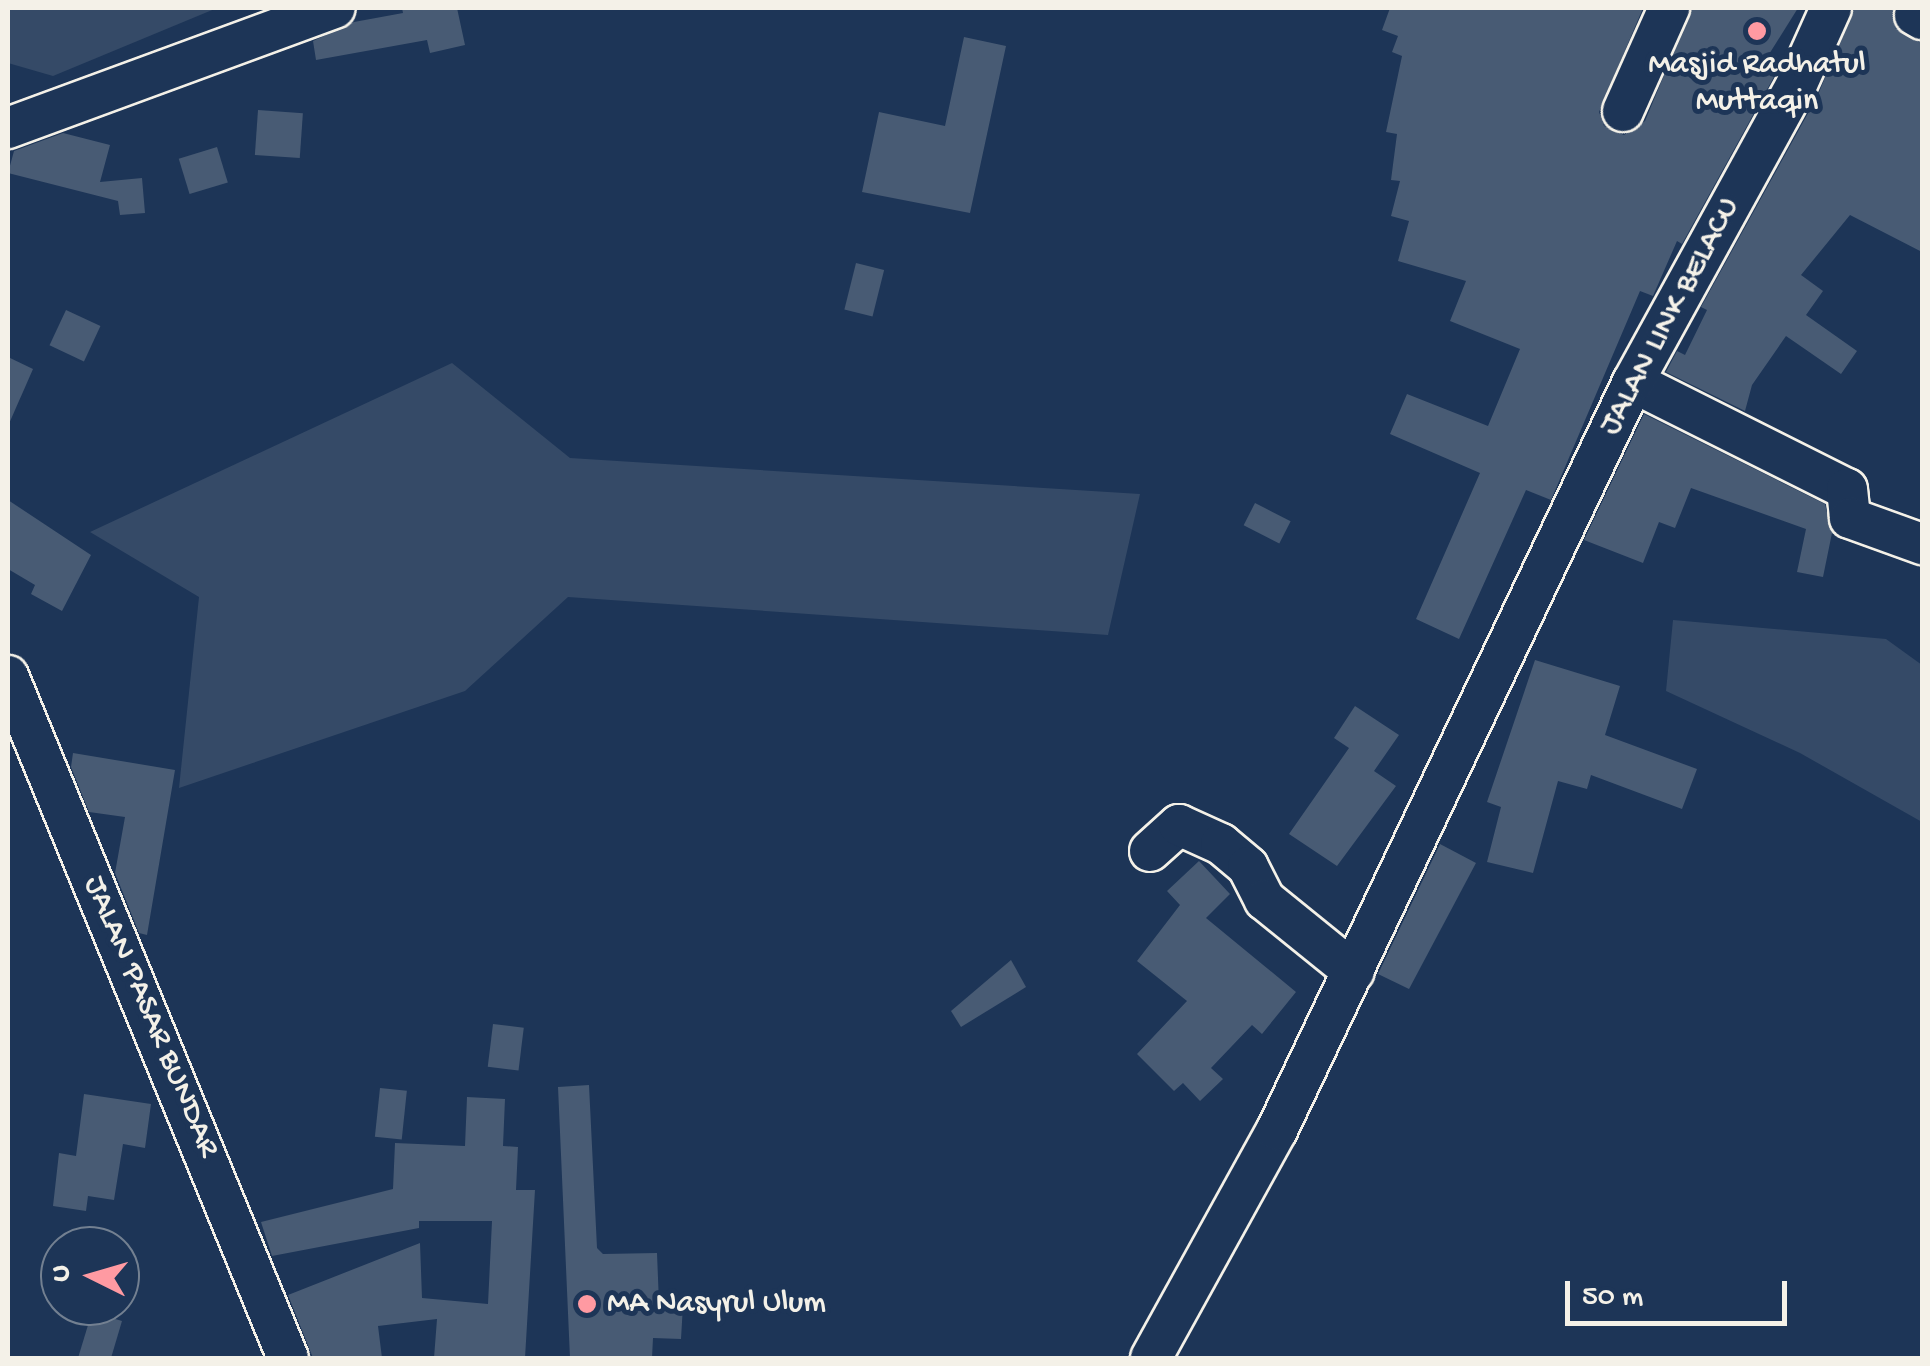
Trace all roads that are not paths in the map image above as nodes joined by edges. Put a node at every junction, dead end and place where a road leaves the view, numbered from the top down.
1 (335, 8) edge
2 (1669, 8) edge
3 (1831, 8) edge
4 (1623, 111) dead end
5 (8, 128) edge
6 (1633, 382) junction
7 (1922, 544) edge
8 (8, 676) edge
9 (1150, 851) dead end
10 (1354, 972) junction
11 (288, 1358) edge
12 (1151, 1358) edge

1 - 5 street
2 - 4 street
3 - 6 street, JALAN LINK BELACU
6 - 7 street
6 - 10 street, JALAN LINK BELACU
8 - 11 street, JALAN PASAR BUNDAR
9 - 10 street
10 - 12 street, JALAN LINK BELACU

